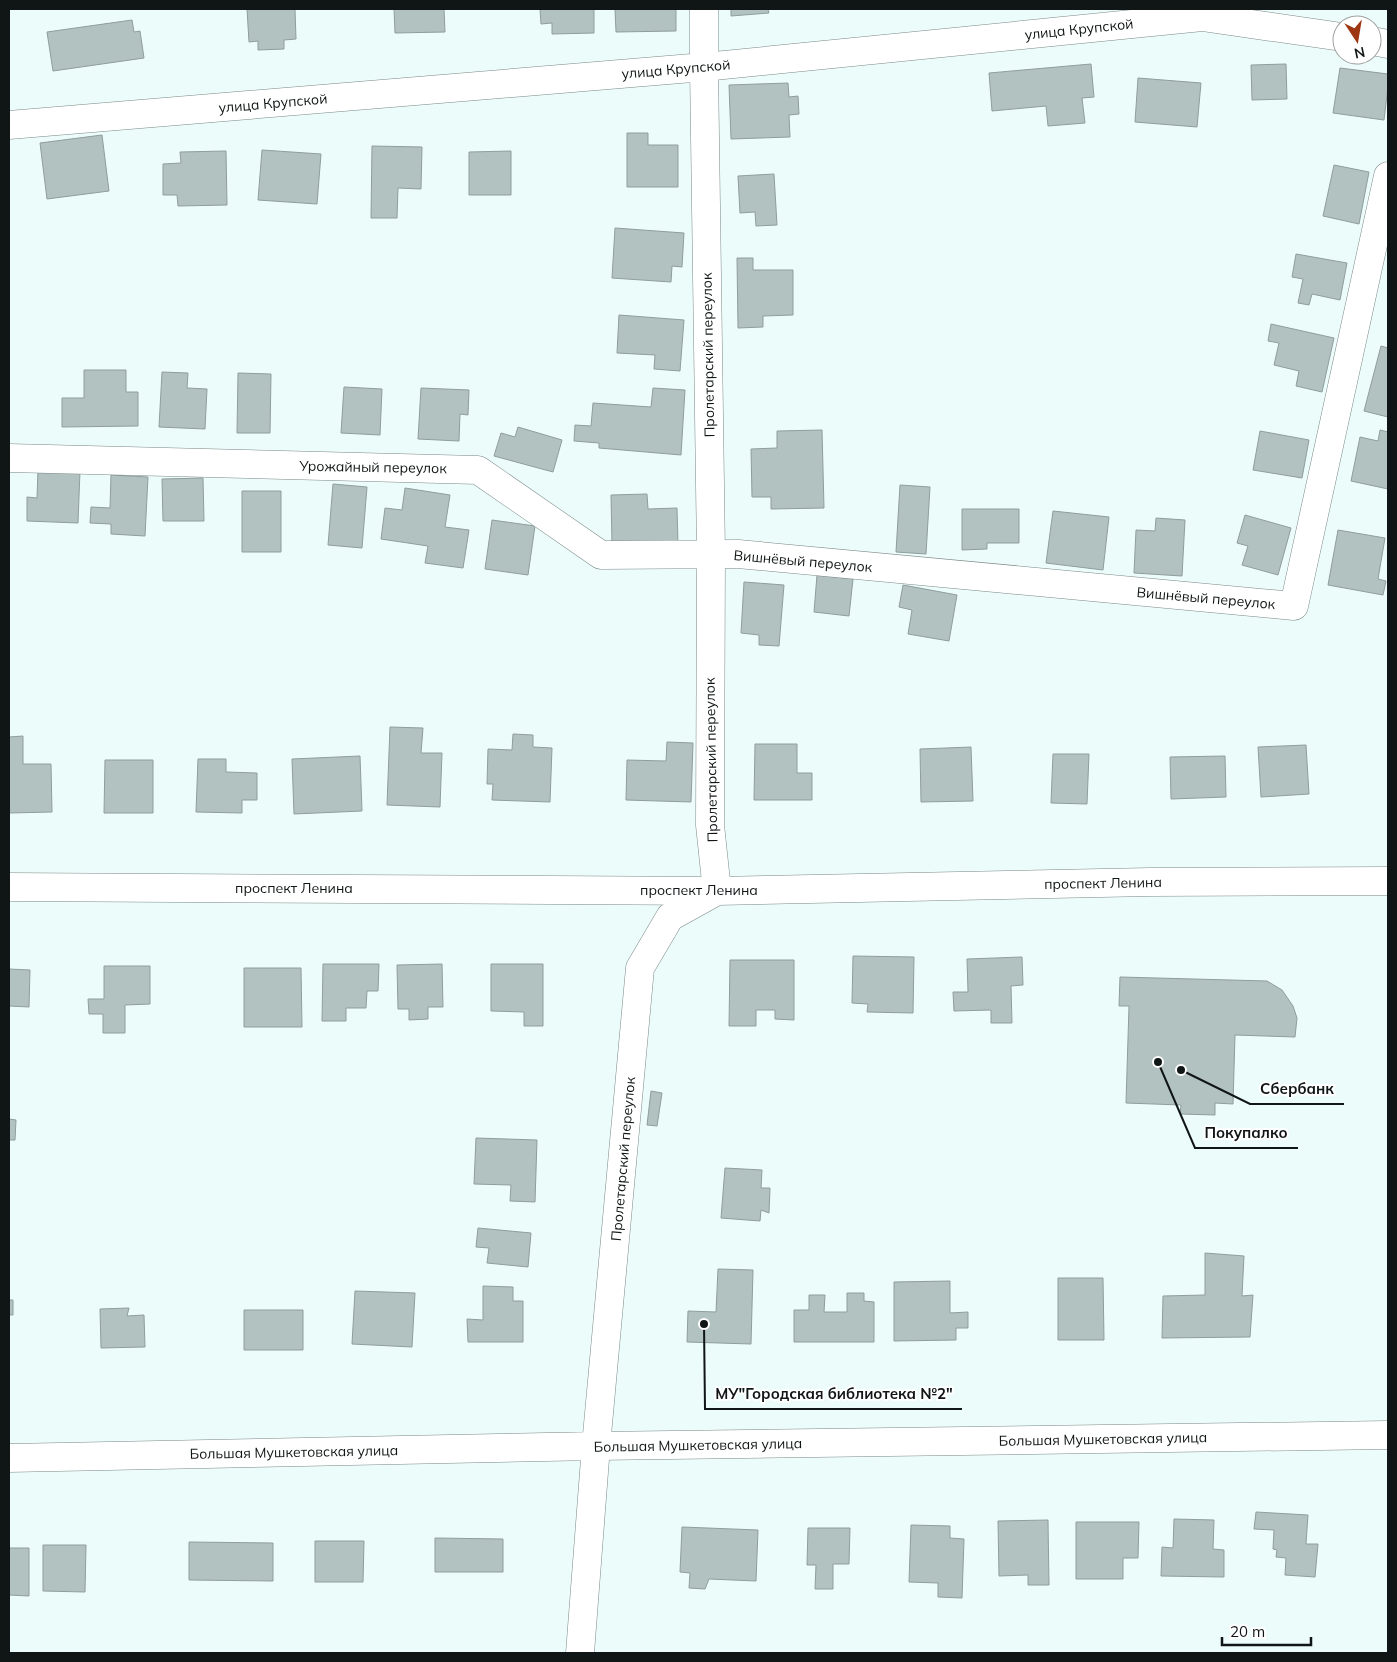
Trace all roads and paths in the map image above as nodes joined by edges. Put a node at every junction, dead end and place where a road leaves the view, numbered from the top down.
1 (704, 9) edge
2 (1332, 36) edge
3 (704, 67) junction
4 (9, 125) edge
5 (1388, 176) edge
6 (9, 458) edge
7 (711, 554) junction
8 (1388, 881) edge
9 (9, 887) edge
10 (717, 890) junction
11 (1388, 1435) edge
12 (596, 1446) junction
13 (9, 1458) edge
14 (580, 1653) edge

1 - 3 street, Пролетарский переулок
2 - 3 street, улица Крупской
3 - 4 street, улица Крупской
3 - 7 street, Пролетарский переулок
5 - 7 street, Вишнёвый переулок
6 - 7 street, Урожайный переулок
7 - 10 street, Пролетарский переулок
8 - 10 street, проспект Ленина
9 - 10 street, проспект Ленина
10 - 12 street, Пролетарский переулок
11 - 12 street, Большая Мушкетовская улица
12 - 13 street, Большая Мушкетовская улица
12 - 14 street, Пролетарский переулок

